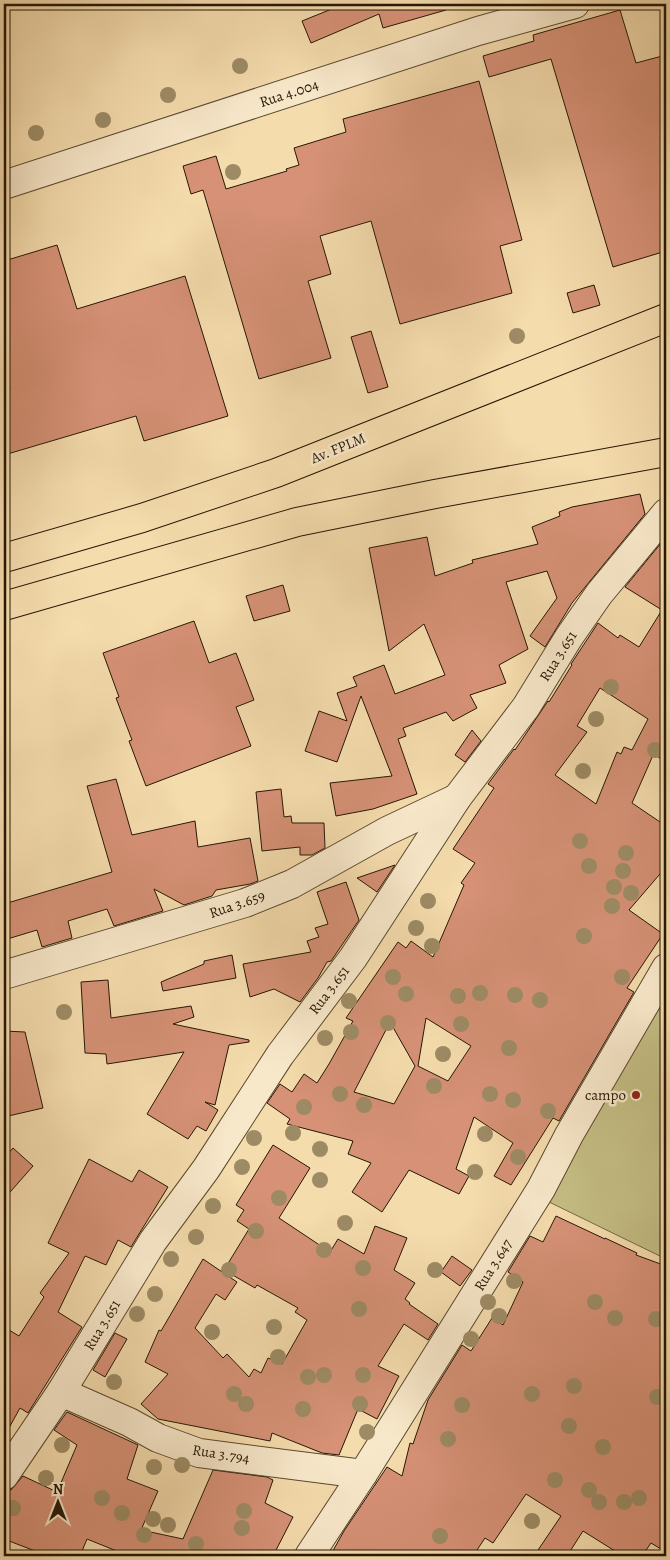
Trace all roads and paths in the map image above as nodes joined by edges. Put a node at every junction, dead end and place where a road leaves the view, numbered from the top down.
1 (575, 4) edge
2 (4, 185) edge
3 (666, 318) edge
4 (666, 452) edge
5 (666, 513) edge
6 (4, 558) edge
7 (4, 606) edge
8 (457, 798) junction
9 (666, 968) edge
10 (4, 975) edge
11 (61, 1392) junction
12 (363, 1474) junction
13 (4, 1476) edge
14 (309, 1556) edge

1 - 2 street, Rua 4.004
3 - 6 main road, Av. FPLM
4 - 7 main road
5 - 8 street, Rua 3.651
8 - 10 street, Rua 3.659
8 - 11 street, Rua 3.651
9 - 12 street, Rua 3.647
11 - 12 street, Rua 3.794
11 - 13 street, Rua 3.651
12 - 14 street, Rua 3.647

